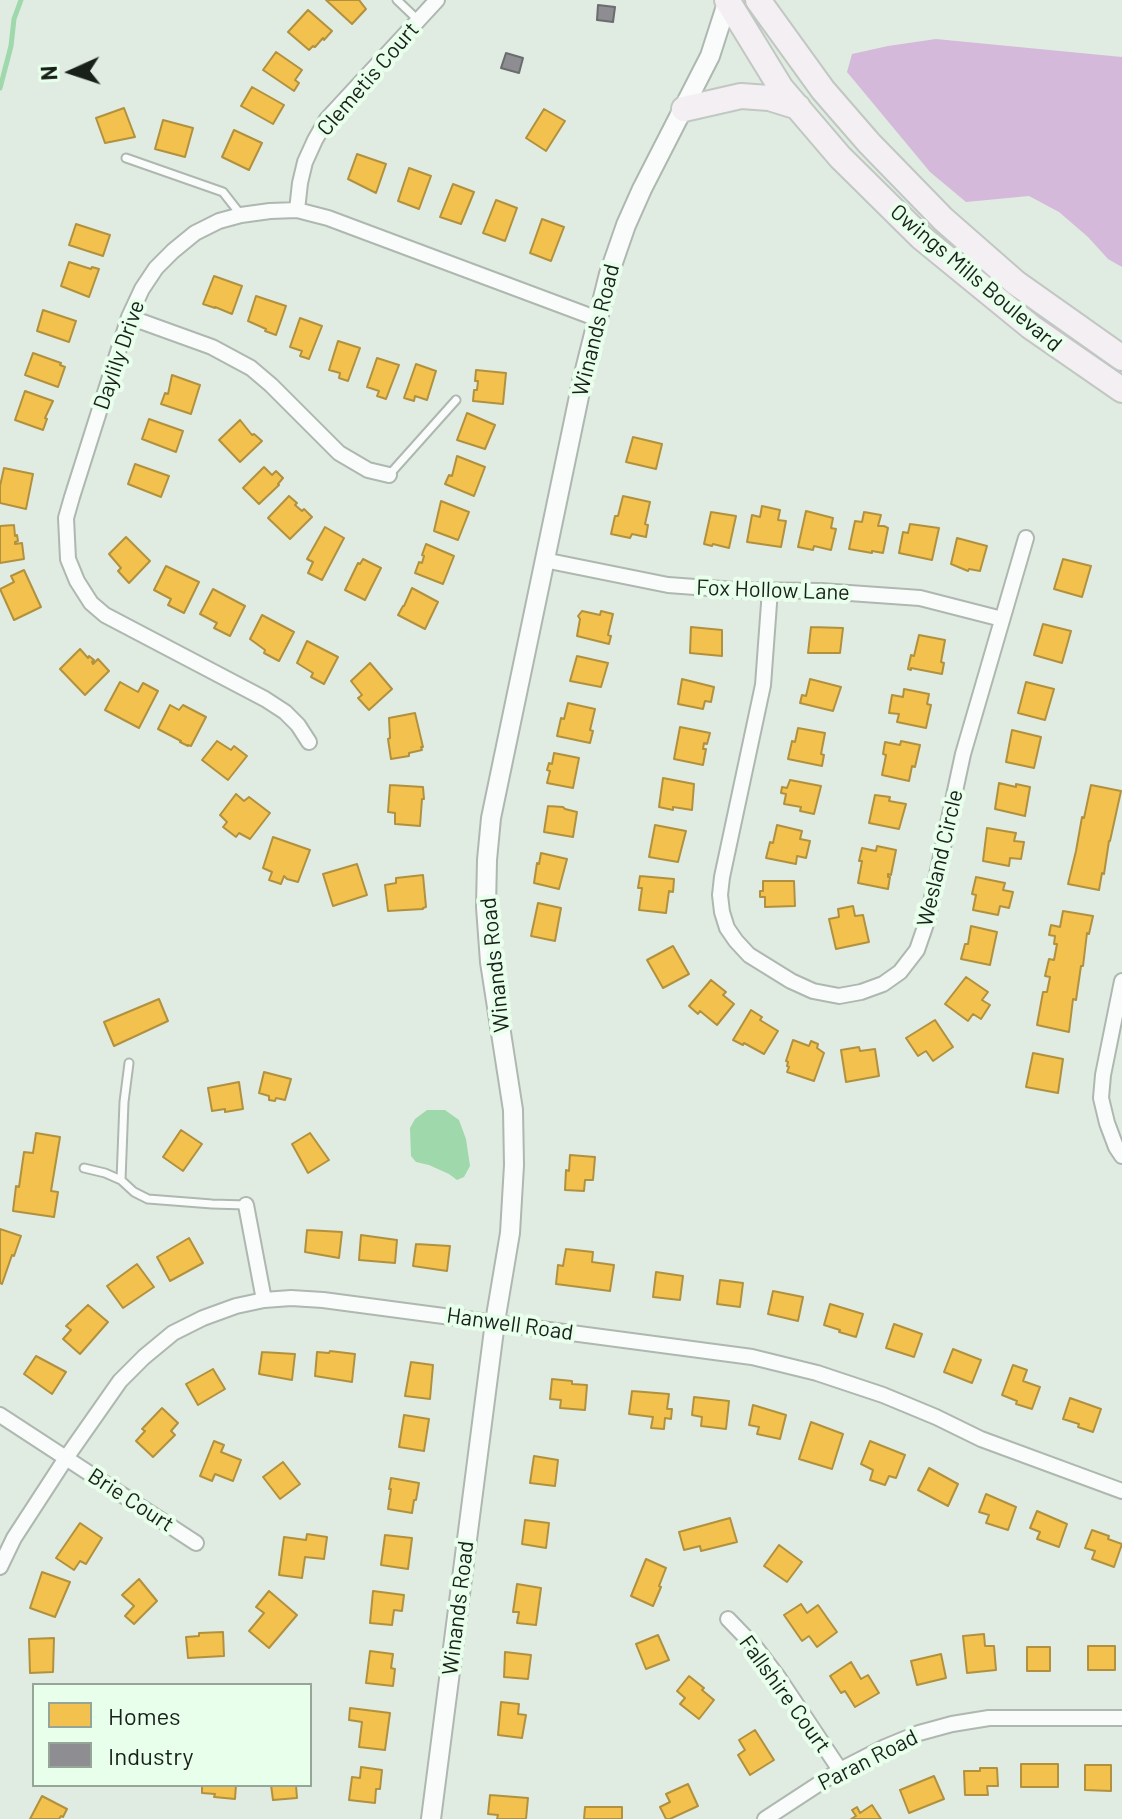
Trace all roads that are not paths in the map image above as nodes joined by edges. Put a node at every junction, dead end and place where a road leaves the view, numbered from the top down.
1 (397, 0) edge
2 (437, 0) edge
3 (727, 0) edge
4 (758, 0) edge
5 (418, 20) junction
6 (798, 107) junction
7 (684, 109) junction
8 (126, 158) dead end
9 (297, 210) junction
10 (241, 215) junction
11 (129, 317) junction
12 (598, 319) junction
13 (1122, 358) edge
14 (1122, 390) edge
15 (456, 400) dead end
16 (389, 475) joint
17 (1026, 538) dead end
18 (544, 560) junction
19 (770, 590) junction
20 (1002, 619) junction
21 (309, 742) dead end
22 (1122, 981) edge
23 (129, 1063) dead end
24 (1122, 1156) edge
25 (84, 1168) dead end
26 (121, 1180) junction
27 (246, 1205) joint
28 (264, 1300) junction
29 (495, 1322) junction
30 (0, 1415) edge
31 (66, 1458) junction
32 (1122, 1491) edge
33 (196, 1543) dead end
34 (0, 1567) edge
35 (728, 1619) dead end
36 (1122, 1718) edge
37 (840, 1770) junction
38 (431, 1819) edge
39 (765, 1819) edge

1 - 5 lane
2 - 5 street, Clemetis Court
3 - 6 main road, Owings Mills Boulevard
3 - 7 street, Winands Road
4 - 13 main road, Owings Mills Boulevard
5 - 9 street, Clemetis Court
6 - 7 main road
6 - 14 main road, Owings Mills Boulevard
7 - 12 street, Winands Road
8 - 10 lane
9 - 10 street, Daylily Drive
9 - 12 street, Daylily Drive
10 - 11 street, Daylily Drive
11 - 16 street
11 - 21 street, Daylily Drive
12 - 18 street, Winands Road
15 - 16 lane
17 - 20 street, Wesland Circle
18 - 19 street, Fox Hollow Lane
18 - 29 street, Winands Road
19 - 20 street, Fox Hollow Lane
19 - 20 street, Wesland Circle
22 - 24 street
23 - 26 lane
25 - 26 lane
26 - 27 lane
27 - 28 street
28 - 29 street, Hanwell Road
28 - 31 street, Hanwell Road
29 - 32 street, Hanwell Road
29 - 38 street, Winands Road
30 - 31 street, Brie Court
31 - 33 street, Brie Court
31 - 34 street, Hanwell Road
35 - 37 street, Fallshire Court
36 - 37 street, Paran Road
37 - 39 street, Paran Road

